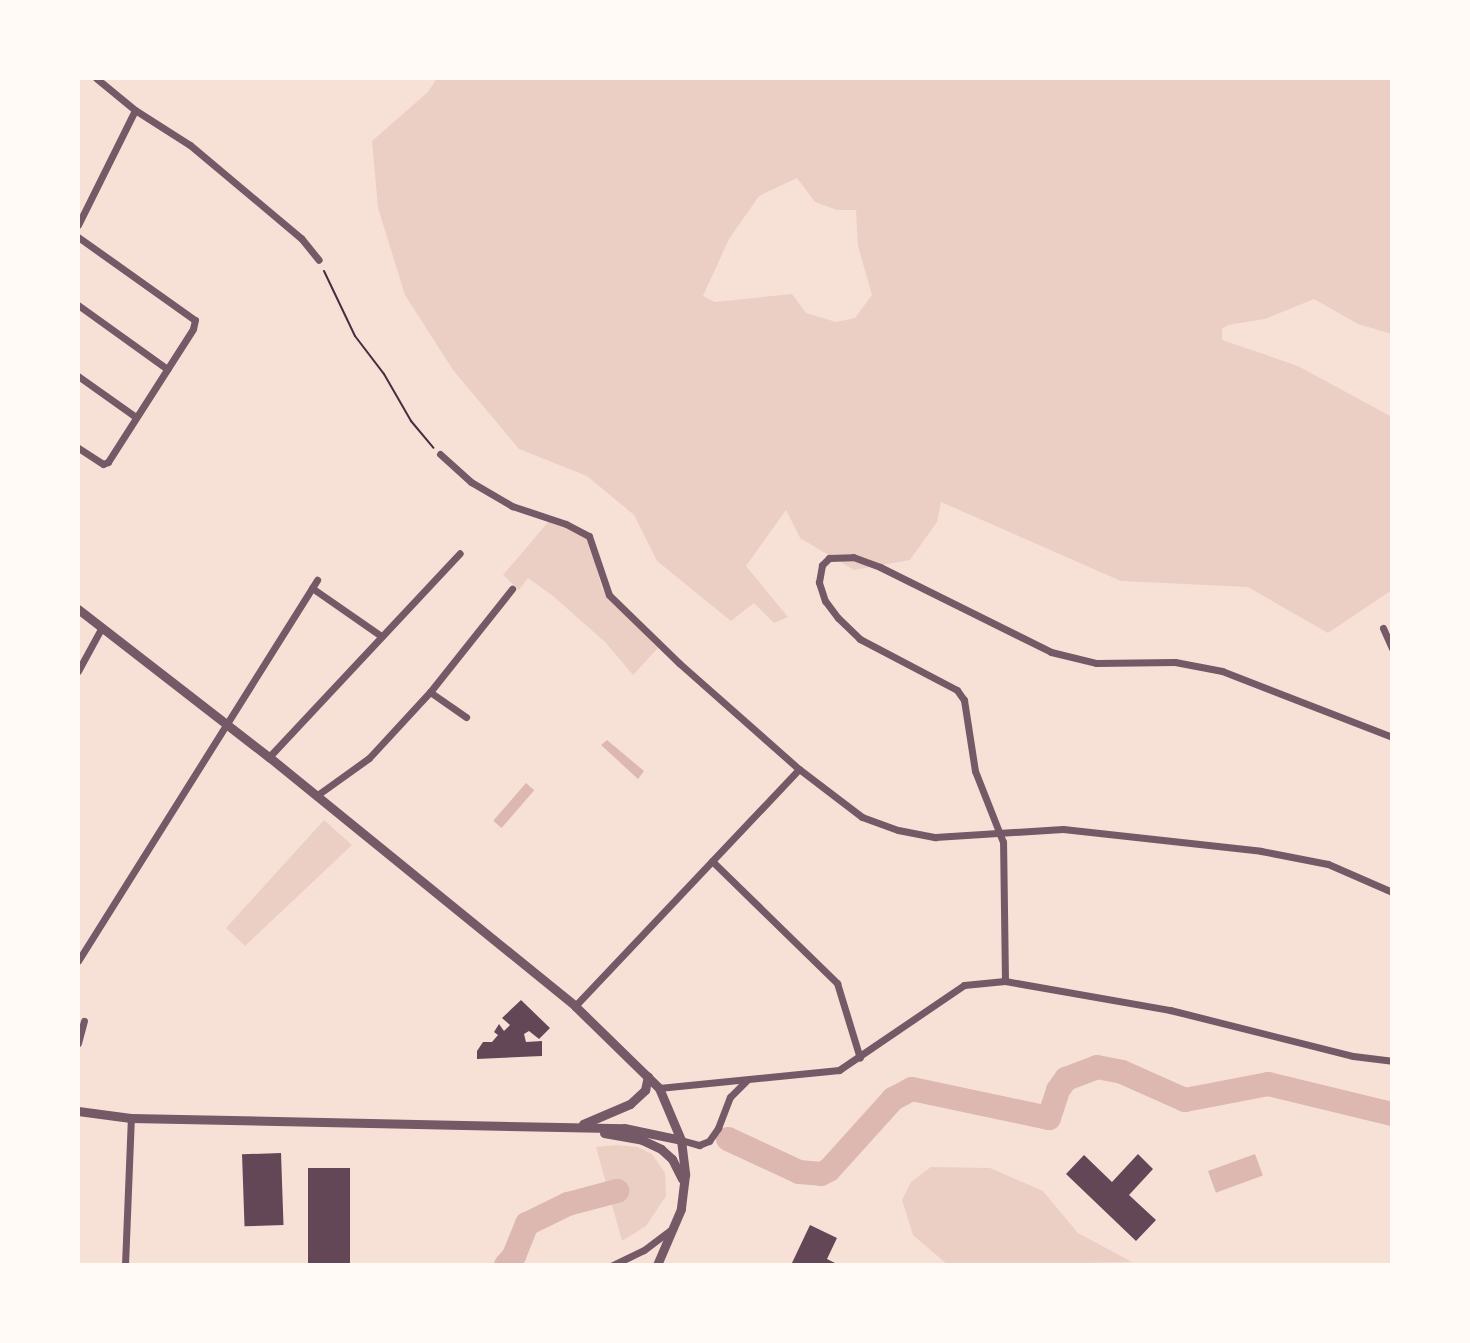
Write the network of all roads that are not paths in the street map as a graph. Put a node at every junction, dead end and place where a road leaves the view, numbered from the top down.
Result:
1 (96, 78) edge
2 (135, 110) junction
3 (78, 225) edge
4 (78, 237) edge
5 (319, 260) road end
6 (78, 305) edge
7 (167, 369) junction
8 (78, 376) edge
9 (136, 417) junction
10 (78, 448) edge
11 (440, 454) road end
12 (460, 553) dead end
13 (317, 580) dead end
14 (312, 588) junction
15 (512, 589) dead end
16 (78, 609) edge
17 (102, 627) junction
18 (1383, 628) dead end
19 (381, 636) junction
20 (1392, 648) edge
21 (78, 671) edge
22 (430, 692) junction
23 (466, 717) dead end
24 (226, 723) junction
25 (1392, 737) edge
26 (269, 757) junction
27 (799, 769) junction
28 (316, 796) junction
29 (999, 832) junction
30 (712, 861) junction
31 (1392, 892) edge
32 (78, 961) edge
33 (1005, 981) junction
34 (575, 1006) junction
35 (84, 1021) dead end
36 (78, 1043) edge
37 (860, 1058) junction
38 (1392, 1061) edge
39 (648, 1076) junction
40 (746, 1081) junction
41 (659, 1088) junction
42 (78, 1111) edge
43 (131, 1118) junction
44 (573, 1129) junction
45 (681, 1140) junction
46 (684, 1186) junction
47 (673, 1229) junction
48 (125, 1265) edge
49 (613, 1265) edge
50 (657, 1265) edge

1 - 2 street
2 - 3 street
2 - 5 street
4 - 7 street
6 - 7 street
7 - 9 street
8 - 9 street
9 - 10 street
11 - 27 street
12 - 19 street
13 - 14 street
14 - 19 street
14 - 24 street
15 - 22 street
16 - 17 street
17 - 21 street
17 - 24 street
18 - 20 street
19 - 26 street
22 - 23 street
22 - 28 street
24 - 26 street
24 - 32 street
25 - 29 street
26 - 28 street
27 - 29 street
27 - 30 street
28 - 34 street
29 - 31 street
29 - 33 street
30 - 34 street
30 - 37 street
33 - 37 street
33 - 38 street
34 - 39 street
35 - 36 street
37 - 40 street
39 - 41 street
39 - 44 street
40 - 41 street
40 - 45 street
41 - 45 street
42 - 43 street
43 - 44 street
43 - 48 street
44 - 45 street
44 - 46 street
45 - 46 street
46 - 47 street
47 - 49 street
47 - 50 street

